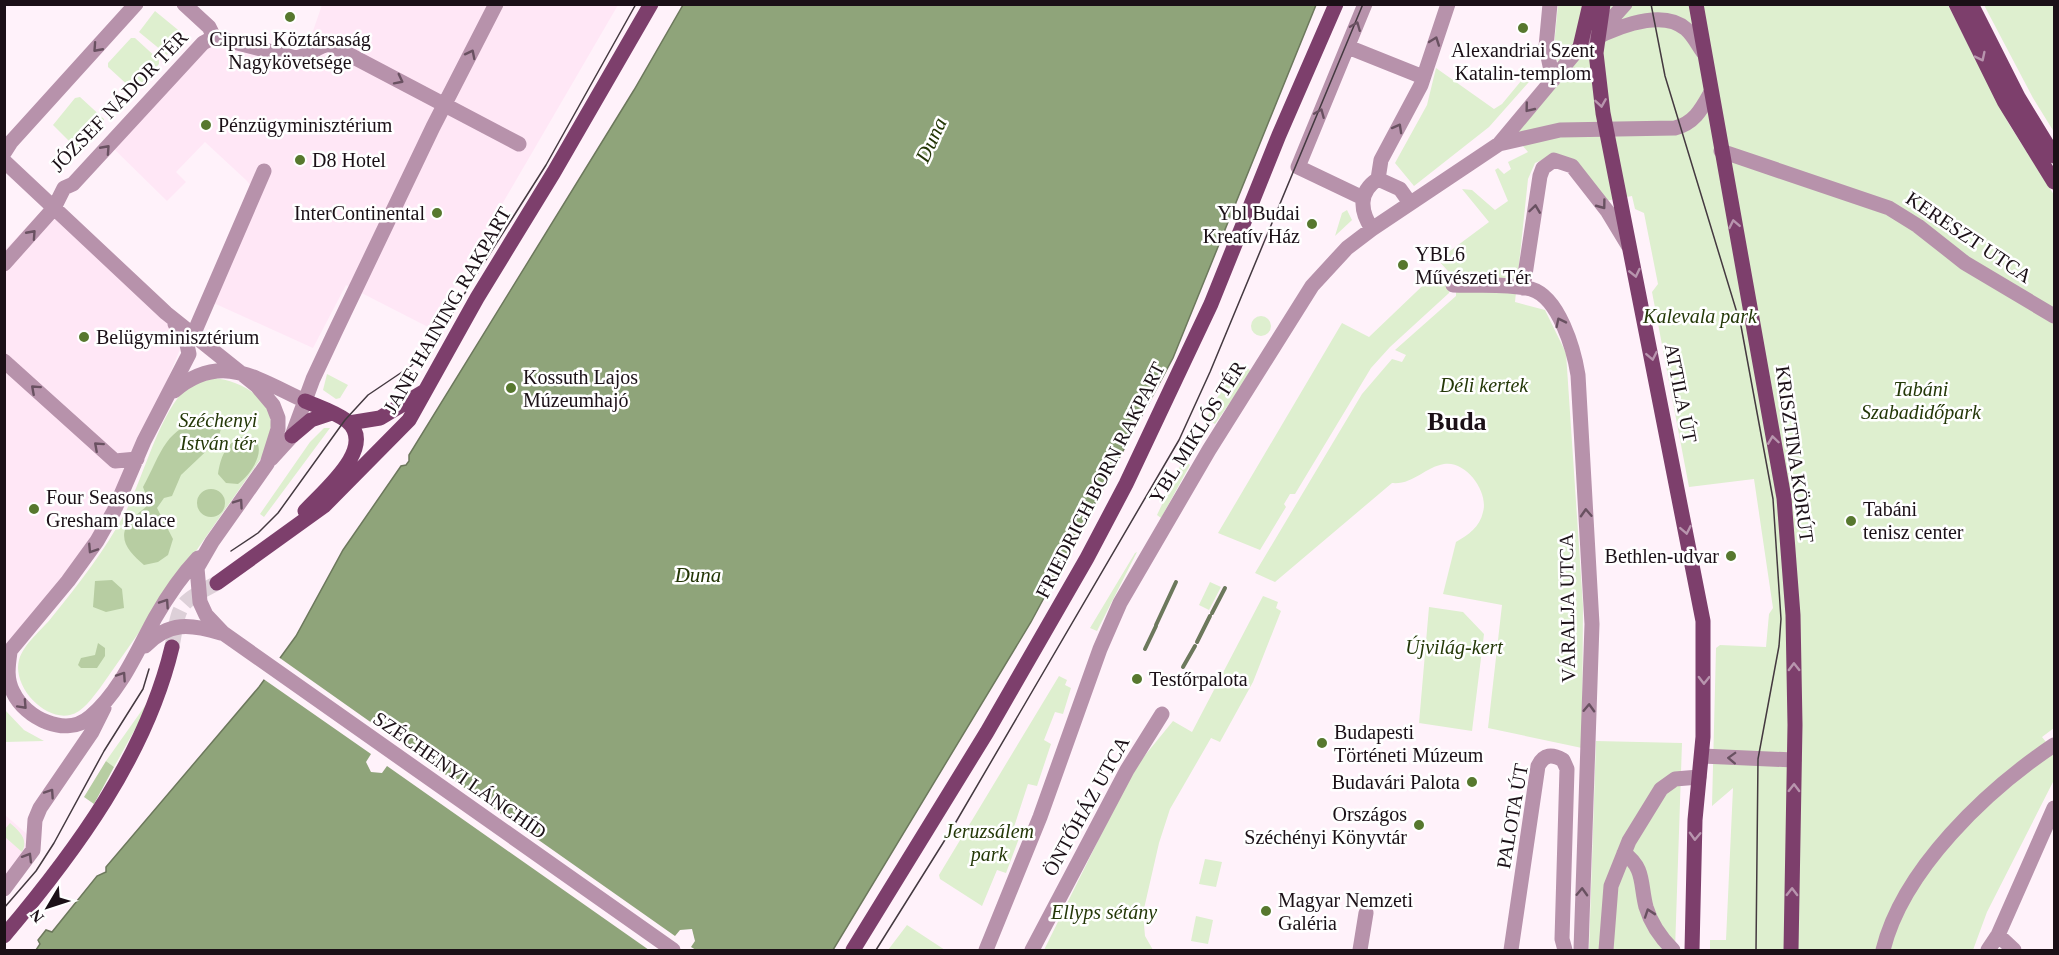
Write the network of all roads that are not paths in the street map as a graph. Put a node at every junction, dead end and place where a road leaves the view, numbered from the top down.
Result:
1 (136, 4) edge
2 (184, 4) edge
3 (496, 4) edge
4 (651, 4) edge
5 (1336, 4) edge
6 (1365, 4) edge
7 (1448, 4) edge
8 (1550, 4) edge
9 (1625, 4) edge
10 (1696, 4) edge
11 (1956, 4) edge
12 (1971, 4) edge
13 (1599, 5) edge
14 (1598, 36) junction
15 (214, 37) junction
16 (1580, 46) junction
17 (1348, 47) junction
18 (1703, 52) junction
19 (1423, 77) junction
20 (1552, 80) junction
21 (1710, 94) junction
22 (445, 104) junction
23 (1606, 128) junction
24 (519, 144) dead end
25 (1499, 144) junction
26 (1721, 151) junction
27 (4, 153) edge
28 (2055, 156) edge
29 (4, 161) edge
30 (264, 171) dead end
31 (1378, 179) junction
32 (2055, 182) edge
33 (1363, 198) junction
34 (1410, 202) junction
35 (54, 208) junction
36 (1372, 228) junction
37 (1630, 247) junction
38 (4, 264) edge
39 (1453, 285) dead end
40 (1523, 288) junction
41 (166, 313) junction
42 (2055, 316) edge
43 (194, 333) junction
44 (4, 361) edge
45 (241, 372) junction
46 (314, 379) junction
47 (281, 390) junction
48 (427, 390) junction
49 (169, 395) junction
50 (305, 400) junction
51 (332, 413) junction
52 (350, 423) junction
53 (292, 436) junction
54 (136, 459) junction
55 (267, 464) junction
56 (286, 535) junction
57 (212, 542) junction
58 (217, 583) tunnel mouth
59 (223, 633) junction
60 (172, 647) tunnel mouth
61 (137, 654) junction
62 (7, 655) edge
63 (107, 699) junction
64 (1162, 714) dead end
65 (2055, 745) edge
66 (1702, 756) junction
67 (1794, 760) junction
68 (1699, 777) junction
69 (2055, 808) edge
70 (1637, 828) junction
71 (1624, 853) junction
72 (1640, 869) junction
73 (4, 888) edge
74 (1366, 913) dead end
75 (1998, 935) junction
76 (4, 936) edge
77 (673, 951) edge
78 (853, 951) edge
79 (986, 951) edge
80 (1032, 951) edge
81 (1360, 951) edge
82 (1511, 951) edge
83 (1565, 951) edge
84 (1581, 951) edge
85 (1606, 951) edge
86 (1673, 951) edge
87 (1692, 951) edge
88 (1791, 951) edge
89 (1883, 951) edge
90 (1988, 951) edge
91 (2014, 951) edge

1 -> 27 street
2 - 15 street, JÓZSEF NÁDOR TÉR
22 -> 3 street
4 - 48 main road, JANE HAINING RAKPART
5 - 78 main road, FRIEDRICH BORN RAKPART
17 -> 6 street
19 -> 7 street
8 - 20 street
9 - 14 street
10 - 18 main road, KRISZTINA KÖRÚT
11 -> 32 main road
12 - 28 main road
13 - 14 main road, ATTILA ÚT
13 - 16 main road
14 - 16 street
14 - 18 street
14 -> 23 main road, ATTILA ÚT
15 -> 22 street
35 -> 15 street, JÓZSEF NÁDOR TÉR
16 - 20 street
17 - 19 street
33 -> 17 street
18 - 21 main road, KRISZTINA KÖRÚT
31 -> 19 street
20 -> 25 street
21 - 23 street
21 - 26 main road, KRISZTINA KÖRÚT
22 - 24 street
22 - 46 street
23 - 25 street
23 - 37 main road, ATTILA ÚT
25 - 34 street, YBL MIKLÓS TÉR
26 - 42 street, KERESZT UTCA
67 -> 26 main road, KRISZTINA KÖRÚT
29 - 35 street
30 - 43 street
31 - 33 street
31 - 34 street
33 - 36 street
34 - 36 street, YBL MIKLÓS TÉR
38 -> 35 street, JÓZSEF NÁDOR TÉR
35 - 41 street
36 - 79 street, YBL MIKLÓS TÉR
40 -> 37 street
37 -> 66 main road, ATTILA ÚT
39 - 40 street, VÁRALJA UTCA
84 -> 40 street, VÁRALJA UTCA
41 - 43 street
41 - 49 street
43 - 45 street
54 -> 44 street
45 - 47 street
45 - 49 street
45 - 55 street
46 - 47 street
46 - 50 street
47 - 50 street
48 - 52 main road
48 - 56 main road, JANE HAINING RAKPART
49 - 54 street
50 - 51 main road
50 - 53 street
51 - 52 main road
51 - 53 main road
52 - 56 main road
53 - 55 street
54 -> 62 street
57 -> 55 street
56 - 58 main road, JANE HAINING RAKPART
57 - 59 street, SZÉCHENYI LÁNCHÍD
61 -> 57 street
59 - 61 street, SZÉCHENYI LÁNCHÍD
59 - 77 street, SZÉCHENYI LÁNCHÍD
60 - 76 main road
63 -> 61 street
62 -> 63 street
73 -> 63 street
64 - 80 street, ÖNTŐHÁZ UTCA
65 - 89 street
67 -> 66 street
66 - 68 main road, ATTILA ÚT
88 -> 67 main road, KRISZTINA KÖRÚT
68 - 70 street
68 -> 87 main road, ATTILA ÚT
69 - 75 street
70 - 71 street
70 - 72 street
71 - 72 street
71 - 85 street
86 -> 72 street
74 - 81 street
75 - 90 street
75 - 91 street
82 - 83 street, PALOTA ÚT

